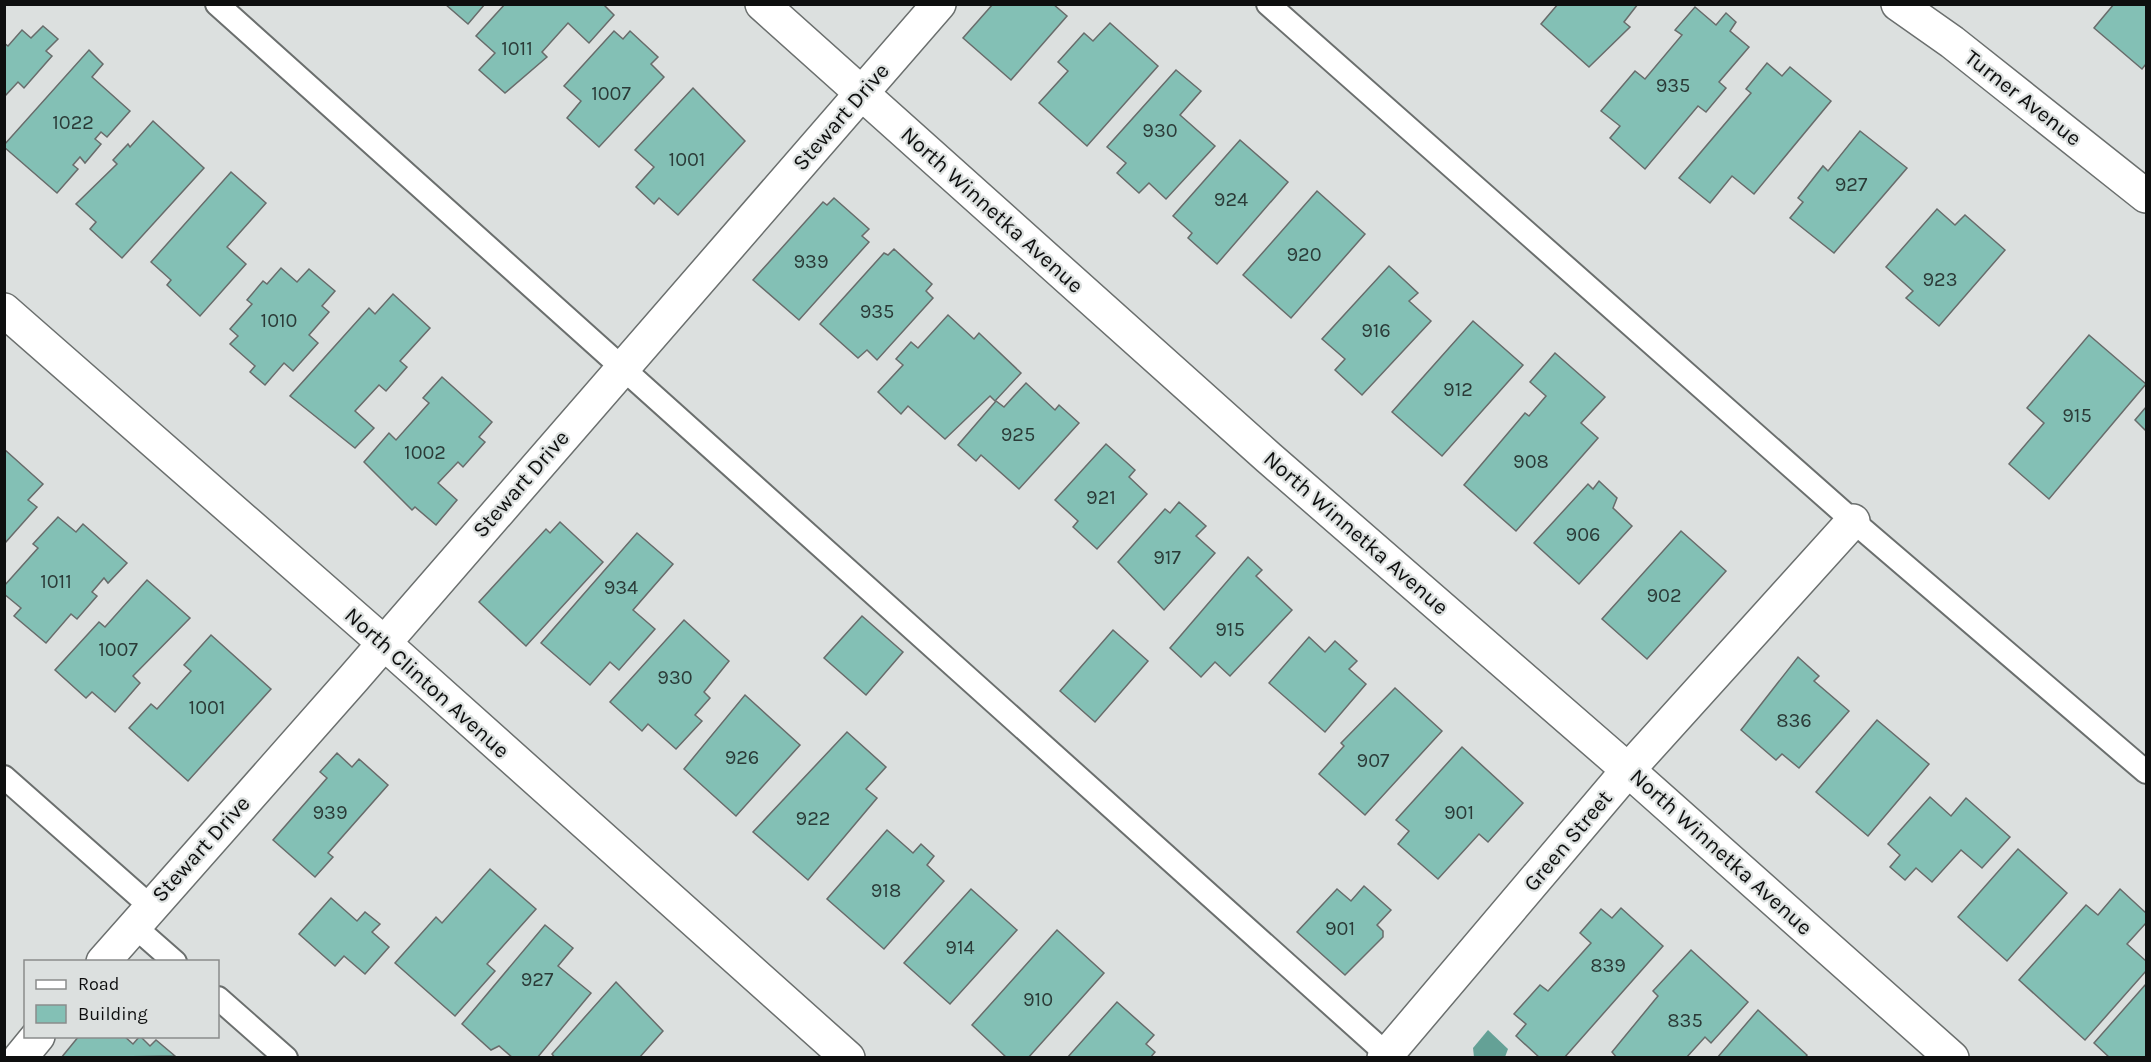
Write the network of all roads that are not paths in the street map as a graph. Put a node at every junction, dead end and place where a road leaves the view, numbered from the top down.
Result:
1 (217, 4) edge
2 (762, 4) edge
3 (939, 4) edge
4 (1268, 4) edge
5 (1898, 4) edge
6 (862, 93) junction
7 (2146, 196) edge
8 (4, 310) edge
9 (622, 366) junction
10 (1853, 521) junction
11 (384, 643) junction
12 (1629, 770) junction
13 (2146, 772) edge
14 (4, 777) edge
15 (142, 916) junction
16 (105, 960) edge
17 (174, 960) edge
18 (219, 999) edge
19 (36, 1038) edge
20 (1387, 1056) edge
21 (20, 1058) edge
22 (286, 1058) edge
23 (848, 1058) edge
24 (1952, 1058) edge

1 - 9 lane
2 - 6 street, North Winnetka Avenue
3 - 6 street, Stewart Drive
4 - 10 lane
5 - 7 street, Turner Avenue
6 - 9 street, Stewart Drive
6 - 12 street, North Winnetka Avenue
8 - 11 street, North Clinton Avenue
9 - 11 street, Stewart Drive
9 - 20 lane
10 - 12 street, Green Street
10 - 13 lane
11 - 15 street, Stewart Drive
11 - 23 street, North Clinton Avenue
12 - 20 street, Green Street
12 - 24 street, North Winnetka Avenue
14 - 15 lane
15 - 16 street, Stewart Drive
15 - 17 lane
18 - 22 lane
19 - 21 street

